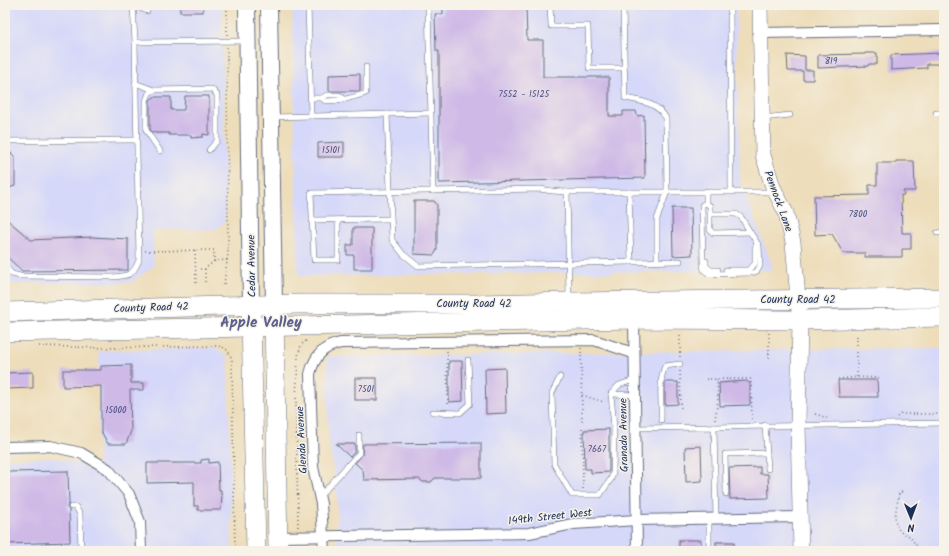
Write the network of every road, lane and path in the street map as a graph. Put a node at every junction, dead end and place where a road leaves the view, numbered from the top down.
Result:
1 (133, 5) edge
2 (227, 5) edge
3 (247, 5) edge
4 (269, 5) edge
5 (308, 5) edge
6 (428, 5) edge
7 (550, 5) edge
8 (623, 5) edge
9 (730, 5) edge
10 (760, 5) edge
11 (147, 11) dead end
12 (944, 30) edge
13 (760, 32) junction
14 (227, 40) junction
15 (247, 41) junction
16 (135, 42) junction
17 (366, 67) dead end
18 (623, 68) junction
19 (135, 83) junction
20 (154, 90) junction
21 (310, 98) junction
22 (430, 113) junction
23 (936, 113) dead end
24 (944, 113) edge
25 (387, 114) junction
26 (790, 115) dead end
27 (311, 116) junction
28 (271, 117) junction
29 (762, 118) junction
30 (136, 140) junction
31 (5, 141) edge
32 (209, 150) dead end
33 (160, 151) dead end
34 (390, 191) junction
35 (433, 191) junction
36 (567, 192) junction
37 (629, 192) junction
38 (667, 192) junction
39 (706, 192) junction
40 (731, 192) junction
41 (776, 192) junction
42 (706, 203) junction
43 (710, 214) junction
44 (391, 219) junction
45 (312, 220) junction
46 (338, 220) junction
47 (750, 232) junction
48 (937, 232) dead end
49 (944, 232) edge
50 (195, 250) junction
51 (139, 252) junction
52 (228, 260) junction
53 (214, 261) junction
54 (680, 261) dead end
55 (568, 262) junction
56 (631, 262) junction
57 (657, 262) junction
58 (5, 266) edge
59 (197, 269) junction
60 (205, 269) junction
61 (196, 284) dead end
62 (224, 284) dead end
63 (205, 285) dead end
64 (944, 298) edge
65 (798, 299) junction
66 (569, 302) junction
67 (251, 305) junction
68 (274, 305) junction
69 (5, 312) edge
70 (944, 317) edge
71 (634, 319) junction
72 (800, 320) junction
73 (251, 326) junction
74 (274, 326) junction
75 (857, 331) dead end
76 (5, 332) edge
77 (769, 332) dead end
78 (680, 336) dead end
79 (309, 339) dead end
80 (35, 346) dead end
81 (581, 346) dead end
82 (446, 349) dead end
83 (633, 353) junction
84 (468, 360) dead end
85 (769, 361) dead end
86 (680, 364) junction
87 (560, 377) dead end
88 (857, 377) junction
89 (881, 378) dead end
90 (706, 379) dead end
91 (717, 379) junction
92 (838, 379) dead end
93 (634, 380) junction
94 (611, 394) junction
95 (582, 395) junction
96 (634, 395) junction
97 (604, 402) dead end
98 (448, 408) dead end
99 (681, 409) dead end
100 (433, 412) dead end
101 (661, 420) dead end
102 (715, 420) dead end
103 (752, 420) dead end
104 (944, 423) edge
105 (798, 424) junction
106 (765, 425) junction
107 (714, 427) junction
108 (635, 428) junction
109 (359, 435) dead end
110 (5, 447) edge
111 (767, 453) junction
112 (768, 469) dead end
113 (726, 474) junction
114 (715, 475) junction
115 (902, 492) dead end
116 (726, 494) dead end
117 (583, 495) junction
118 (319, 497) junction
119 (71, 507) dead end
120 (800, 517) junction
121 (712, 519) junction
122 (637, 520) junction
123 (298, 536) junction
124 (323, 536) junction
125 (278, 544) edge
126 (40, 545) dead end
127 (40, 551) edge
128 (81, 551) edge
129 (141, 551) edge
130 (235, 551) edge
131 (256, 551) edge
132 (298, 551) edge
133 (324, 551) edge
134 (638, 551) edge
135 (709, 551) edge
136 (800, 551) edge
137 (916, 551) edge

1 - 11 lane
1 - 16 lane
2 - 14 path
3 - 15 main road, Cedar Avenue
4 - 28 main road, Cedar Avenue
5 - 21 lane
6 - 22 lane
7 - 18 lane
8 - 18 lane
9 - 40 lane
10 - 13 street, Pennock Lane
12 - 13 street
13 - 29 street, Pennock Lane
14 - 15 lane
14 - 16 lane
14 - 52 path
15 - 67 main road, Cedar Avenue
16 - 19 lane
17 - 21 lane
18 - 38 lane
19 - 20 lane
19 - 30 lane
20 - 32 lane
20 - 33 lane
21 - 27 lane
22 - 25 lane
22 - 35 lane
23 - 24 lane
25 - 27 lane
25 - 34 lane
26 - 29 lane
27 - 28 lane
28 - 68 main road, Cedar Avenue
29 - 41 street, Pennock Lane
30 - 31 lane
30 - 51 lane
34 - 35 lane
34 - 44 lane
34 - 45 lane
35 - 36 lane
36 - 37 lane
36 - 55 lane
37 - 38 lane
37 - 56 lane
38 - 39 lane
38 - 57 lane
39 - 40 lane
39 - 42 lane
40 - 41 lane
41 - 65 street, Pennock Lane
42 - 43 lane
42 - 47 lane
43 - 47 lane
43 - 47 lane
44 - 46 lane
44 - 55 lane
45 - 46 lane
45 - 46 lane
48 - 49 lane
50 - 51 path
50 - 53 path
50 - 59 path
51 - 58 lane
52 - 53 path
52 - 62 path
53 - 60 path
54 - 57 lane
55 - 56 lane
55 - 66 lane
56 - 57 lane
59 - 60 path
59 - 61 path
60 - 63 path
64 - 65 highway, County Road 42
65 - 66 highway, County Road 42
65 - 72 street, Pennock Lane
66 - 68 highway, County Road 42
67 - 68 highway, County Road 42
67 - 69 highway, County Road 42
67 - 73 highway, Cedar Avenue
68 - 74 highway, Cedar Avenue
70 - 72 highway, County Road 42
71 - 72 highway, County Road 42
71 - 74 highway, County Road 42
71 - 83 street, Granada Avenue
72 - 105 street, Pennock Lane
73 - 74 highway, County Road 42
73 - 76 highway, County Road 42
73 - 131 highway, Cedar Avenue
74 - 125 highway, Cedar Avenue
75 - 88 path
77 - 85 path
78 - 86 path
79 - 123 path
80 - 130 path
81 - 95 path
82 - 98 path
83 - 93 street, Granada Avenue
83 - 118 street, Glenda Avenue
84 - 100 lane
86 - 99 path
86 - 101 lane
87 - 117 lane
88 - 89 path
88 - 92 path
90 - 91 path
91 - 102 path
91 - 103 path
93 - 94 lane
93 - 96 street, Granada Avenue
94 - 96 lane
94 - 117 lane
95 - 97 path
95 - 117 path
96 - 108 street, Granada Avenue
104 - 105 lane
105 - 106 lane
105 - 120 street, Pennock Lane
106 - 107 lane
106 - 111 lane
107 - 108 lane
107 - 114 lane
108 - 122 street, Granada Avenue
109 - 118 lane
110 - 129 street
111 - 112 lane
111 - 113 lane
113 - 114 lane
113 - 116 lane
114 - 121 lane
115 - 137 path
118 - 124 street, Glenda Avenue
119 - 128 lane
120 - 121 street, 149th Street West
120 - 136 street, Pennock Lane
121 - 122 street, 149th Street West
121 - 135 lane
122 - 124 street, 149th Street West
122 - 134 street, Granada Avenue
123 - 124 street, 149th Street West
123 - 125 street, 149th Street West
123 - 132 path
124 - 133 street, Glenda Avenue
126 - 127 path

